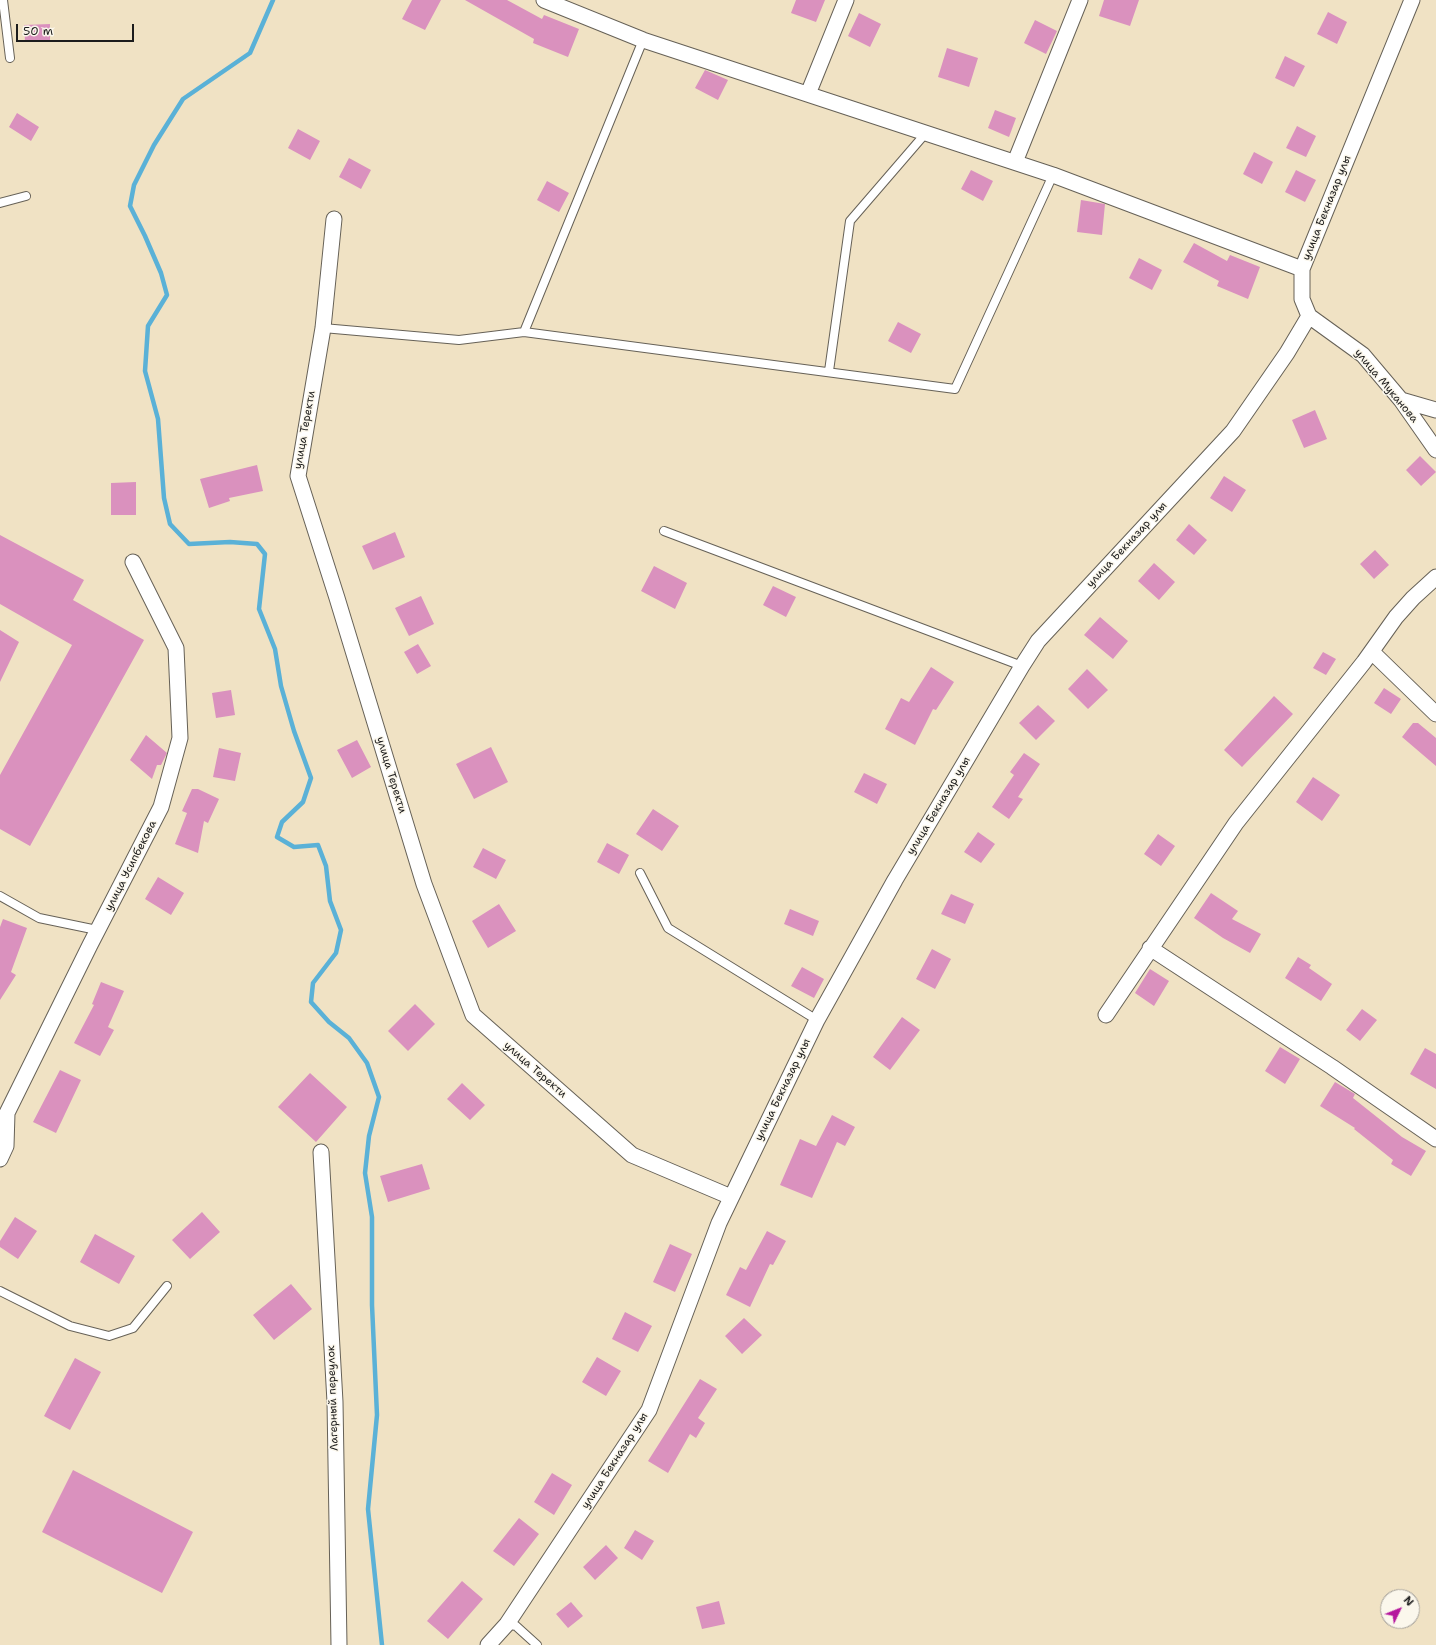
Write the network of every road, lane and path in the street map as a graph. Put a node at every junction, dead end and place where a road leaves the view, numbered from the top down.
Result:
1 (2, 0) edge
2 (544, 0) edge
3 (846, 0) edge
4 (1080, 0) edge
5 (1412, 0) edge
6 (643, 40) junction
7 (10, 58) dead end
8 (808, 94) junction
9 (925, 134) junction
10 (1015, 162) junction
11 (1052, 175) junction
12 (26, 196) dead end
13 (0, 203) edge
14 (334, 219) dead end
15 (1302, 269) junction
16 (1308, 316) junction
17 (323, 328) junction
18 (524, 332) junction
19 (829, 371) junction
20 (1400, 400) junction
21 (1436, 410) edge
22 (1436, 450) edge
23 (664, 531) dead end
24 (133, 562) dead end
25 (1436, 577) edge
26 (1372, 652) junction
27 (1022, 666) junction
28 (1436, 714) edge
29 (640, 873) dead end
30 (0, 896) edge
31 (97, 930) junction
32 (1150, 948) junction
33 (1106, 1015) dead end
34 (817, 1020) junction
35 (1436, 1139) edge
36 (321, 1152) dead end
37 (0, 1160) edge
38 (731, 1197) junction
39 (167, 1286) dead end
40 (0, 1291) edge
41 (507, 1624) junction
42 (339, 1645) edge
43 (488, 1645) edge
44 (537, 1645) edge

1 - 7 lane
2 - 6 street
3 - 8 street
4 - 10 street
5 - 15 street, улица Бекназар улы
6 - 8 street
6 - 18 lane
8 - 9 street
9 - 10 street
9 - 19 lane
10 - 11 street
11 - 15 street
11 - 19 lane
12 - 13 lane
14 - 17 street, улица Теректи
15 - 16 street, улица Бекназар улы
16 - 20 street, улица Муканова
16 - 27 street, улица Бекназар улы
17 - 18 lane
17 - 38 street, улица Теректи
18 - 19 lane
20 - 21 street
20 - 22 street, улица Муканова
23 - 27 lane
24 - 31 street, улица Усипбекова
25 - 26 street
26 - 28 street
26 - 32 street
27 - 34 street, улица Бекназар улы
29 - 34 lane
30 - 31 lane
31 - 37 street, улица Усипбекова
32 - 33 street
32 - 35 street
34 - 38 street, улица Бекназар улы
36 - 42 street, Лагерный переулок
38 - 41 street, улица Бекназар улы
39 - 40 lane
41 - 43 street, улица Бекназар улы
41 - 44 lane

